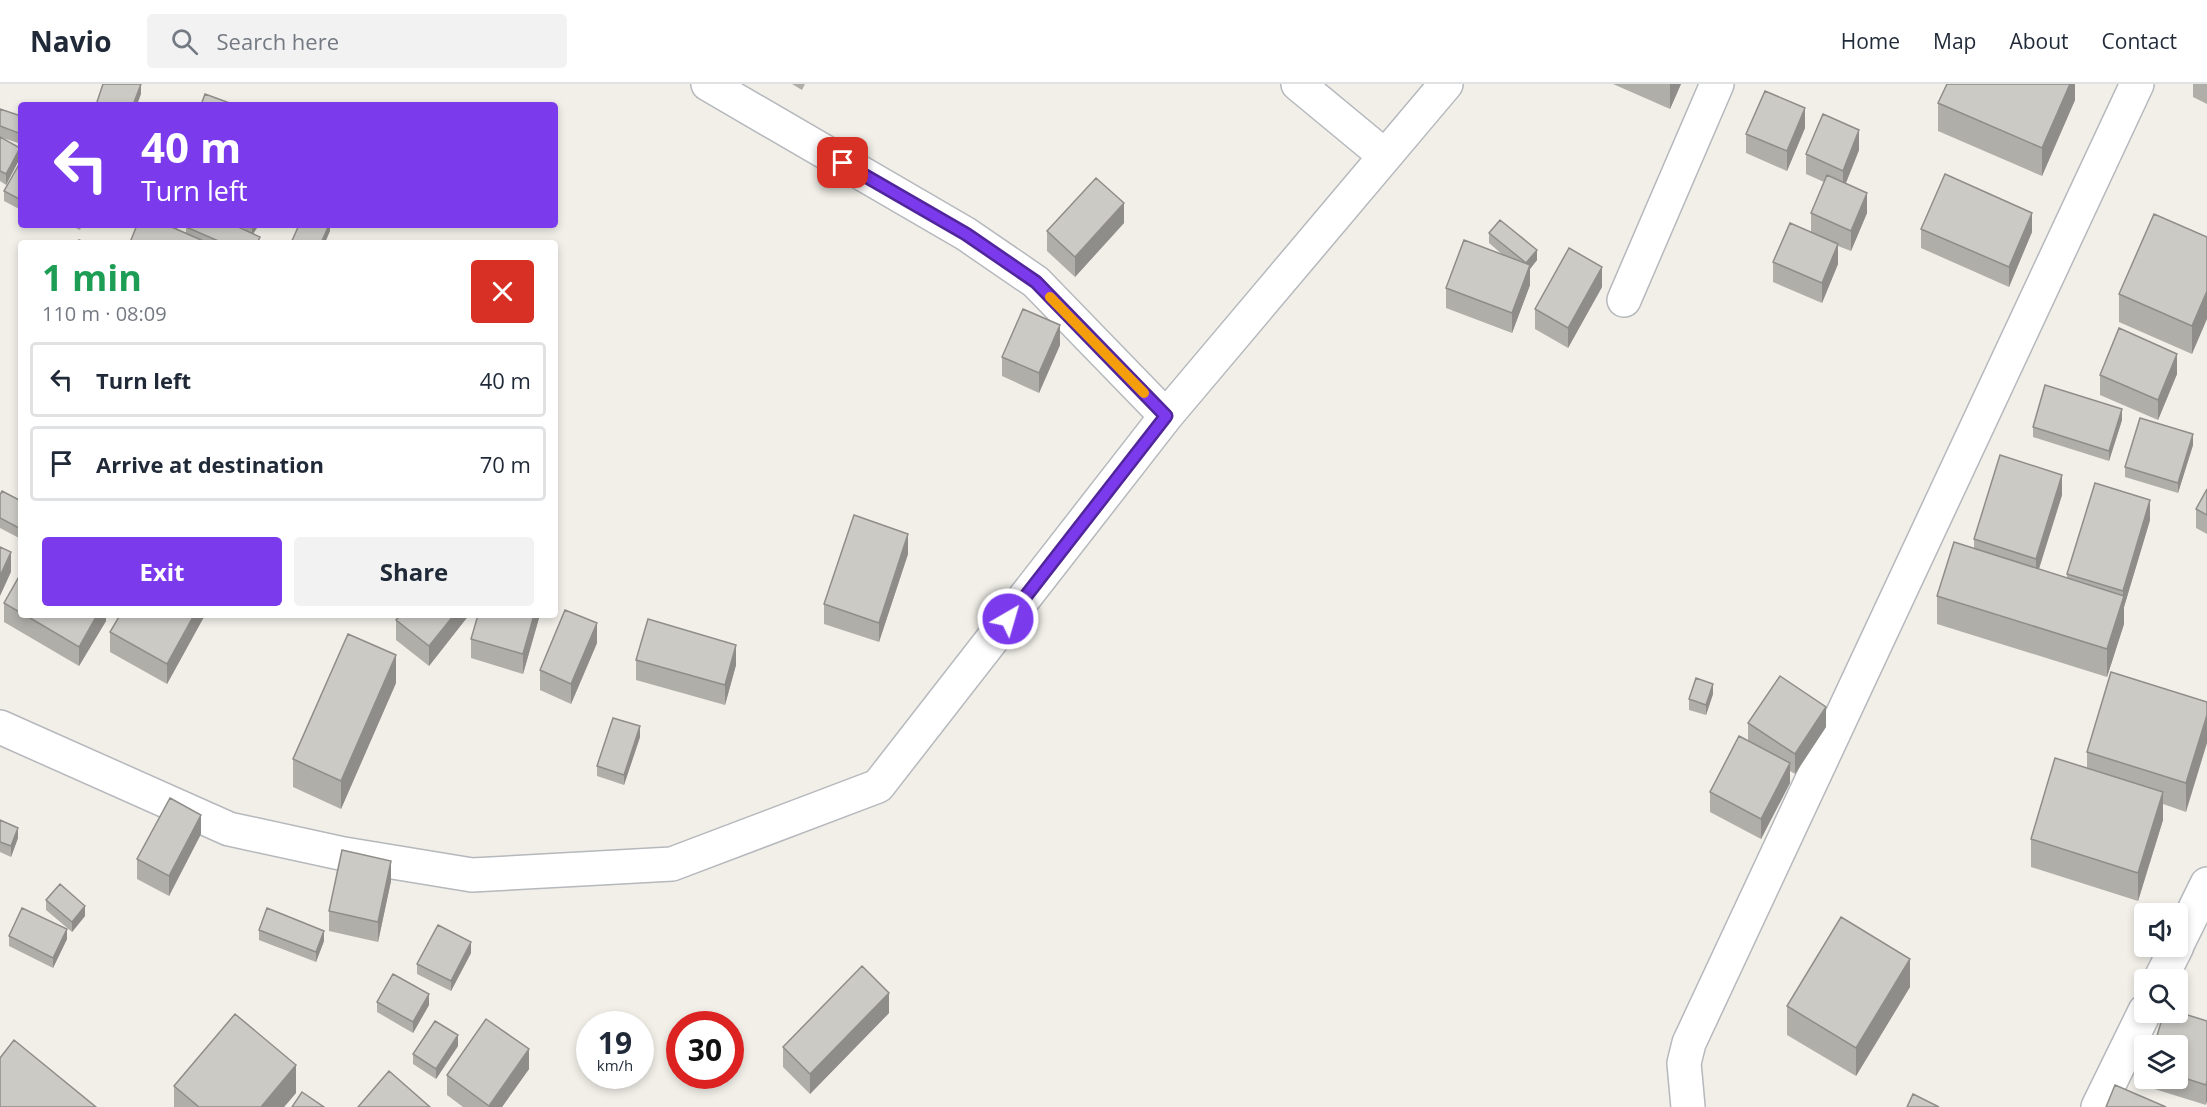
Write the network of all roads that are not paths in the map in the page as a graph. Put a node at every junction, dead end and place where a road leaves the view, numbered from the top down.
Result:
1 (708, 84) edge
2 (1298, 84) edge
3 (1446, 84) edge
4 (1717, 84) edge
5 (2137, 84) edge
6 (1385, 156) junction
7 (1624, 300) dead end
8 (1166, 416) junction
9 (0, 727) edge
10 (2207, 884) edge
11 (2188, 923) edge
12 (2139, 1023) edge
13 (1688, 1107) edge
14 (2098, 1107) edge

1 - 8 street
2 - 6 street
3 - 6 street
4 - 7 street
5 - 13 street
6 - 8 street
8 - 9 street
10 - 11 street
12 - 14 street

